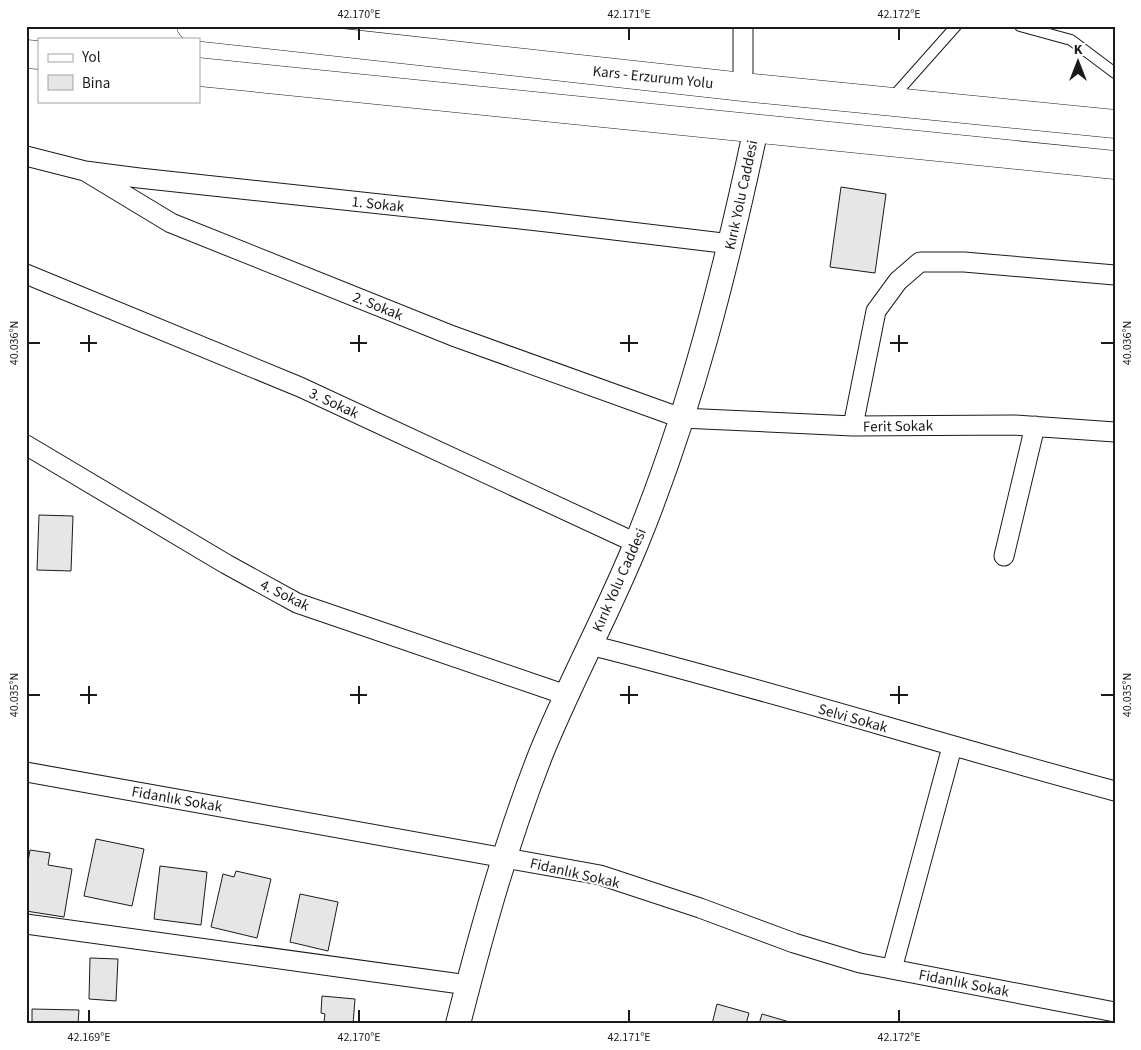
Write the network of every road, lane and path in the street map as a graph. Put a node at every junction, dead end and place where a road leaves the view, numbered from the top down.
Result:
1 (191, 26) edge
2 (742, 26) edge
3 (956, 26) edge
4 (1020, 26) edge
5 (200, 72) edge
6 (1115, 73) edge
7 (743, 87) junction
8 (889, 101) junction
9 (1115, 124) edge
10 (756, 128) junction
11 (26, 156) edge
12 (1115, 165) edge
13 (85, 171) junction
14 (731, 244) junction
15 (26, 274) edge
16 (1115, 274) edge
17 (681, 418) junction
18 (853, 426) junction
19 (1035, 426) junction
20 (1115, 432) edge
21 (26, 445) edge
22 (636, 543) junction
23 (1004, 556) dead end
24 (590, 645) junction
25 (566, 695) junction
26 (952, 747) junction
27 (26, 772) edge
28 (1115, 791) edge
29 (504, 858) junction
30 (26, 924) edge
31 (892, 969) junction
32 (468, 985) junction
33 (1115, 1012) edge
34 (458, 1024) edge

1 - 7 highway, Kars - Erzurum Yolu
2 - 7 street
3 - 8 lane
4 - 6 lane
5 - 10 highway
7 - 8 highway, Kars - Erzurum Yolu
8 - 9 highway, Kars - Erzurum Yolu
10 - 12 highway
10 - 14 street, Kırık Yolu Caddesi
11 - 13 street, 1. Sokak
13 - 14 street, 1. Sokak
13 - 17 street, 2. Sokak
14 - 17 street, Kırık Yolu Caddesi
15 - 22 street, 3. Sokak
16 - 18 street
17 - 18 street, Ferit Sokak
17 - 22 street, Kırık Yolu Caddesi
18 - 19 street, Ferit Sokak
19 - 20 street, Ferit Sokak
19 - 23 street
21 - 25 street, 4. Sokak
22 - 24 street, Kırık Yolu Caddesi
24 - 25 street, Kırık Yolu Caddesi
24 - 26 street, Selvi Sokak
25 - 29 street, Kırık Yolu Caddesi
26 - 28 street, Selvi Sokak
26 - 31 street
27 - 29 street, Fidanlık Sokak
29 - 31 street, Fidanlık Sokak
29 - 32 street, Kırık Yolu Caddesi
30 - 32 street
31 - 33 street, Fidanlık Sokak
32 - 34 street, Kırık Yolu Caddesi

